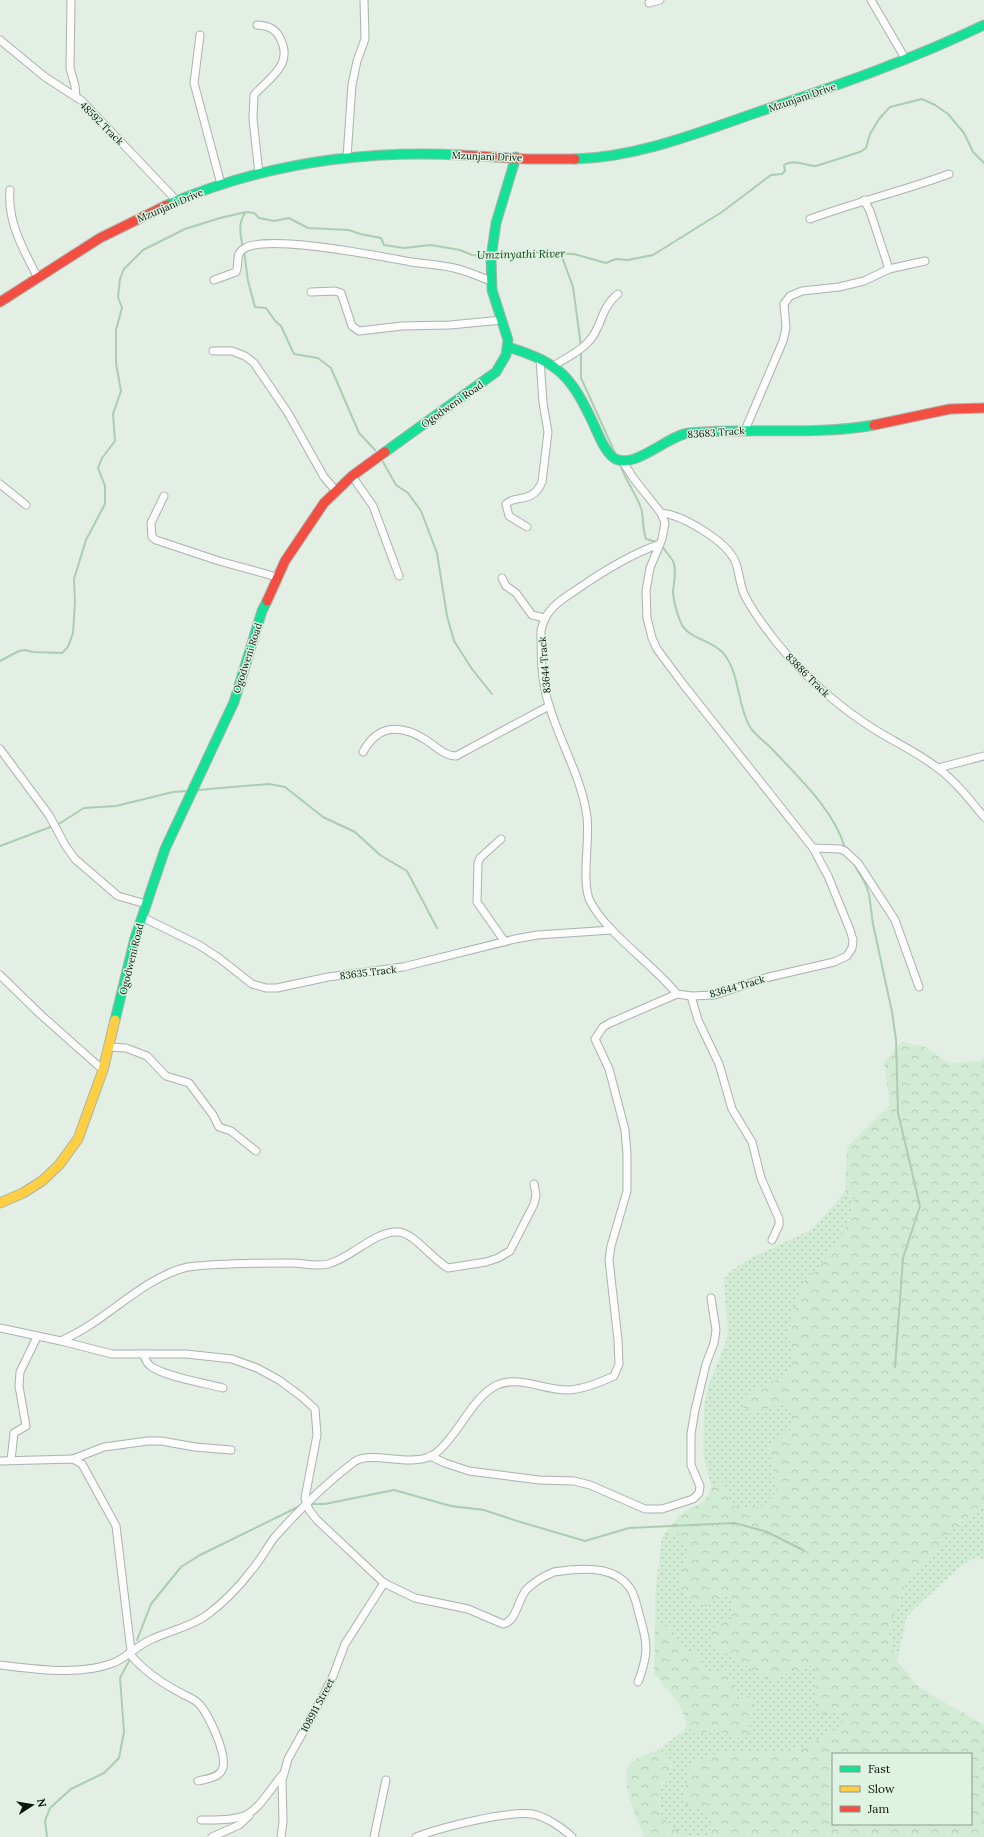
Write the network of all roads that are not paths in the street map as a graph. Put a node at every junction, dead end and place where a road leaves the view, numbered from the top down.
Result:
1 (71, 0) edge
2 (364, 0) edge
3 (660, 0) edge
4 (871, 0) edge
5 (649, 3) dead end
6 (257, 25) dead end
7 (984, 25) edge
8 (200, 35) dead end
9 (0, 40) edge
10 (906, 60) junction
11 (76, 98) junction
12 (516, 157) junction
13 (347, 158) junction
14 (259, 174) junction
15 (949, 174) dead end
16 (221, 184) junction
17 (10, 190) dead end
18 (864, 200) junction
19 (177, 201) junction
20 (810, 219) dead end
21 (925, 261) dead end
22 (889, 269) junction
23 (38, 278) junction
24 (214, 280) dead end
25 (491, 281) junction
26 (311, 292) dead end
27 (618, 294) dead end
28 (0, 302) edge
29 (502, 320) junction
30 (508, 347) junction
31 (213, 351) dead end
32 (540, 358) junction
33 (554, 366) junction
34 (984, 408) edge
35 (745, 430) junction
36 (623, 462) junction
37 (352, 476) junction
38 (0, 484) edge
39 (336, 491) junction
40 (164, 496) dead end
41 (26, 505) dead end
42 (661, 513) junction
43 (527, 527) dead end
44 (660, 544) junction
45 (399, 576) dead end
46 (277, 577) junction
47 (502, 578) dead end
48 (545, 618) junction
49 (549, 706) junction
50 (0, 749) edge
51 (363, 752) dead end
52 (984, 756) edge
53 (938, 768) junction
54 (984, 817) edge
55 (501, 839) dead end
56 (813, 848) junction
57 (146, 904) junction
58 (142, 916) junction
59 (612, 930) junction
60 (505, 942) junction
61 (0, 975) edge
62 (919, 987) dead end
63 (677, 994) junction
64 (691, 996) junction
65 (108, 1047) junction
66 (103, 1070) junction
67 (256, 1151) dead end
68 (534, 1184) dead end
69 (0, 1203) edge
70 (772, 1240) dead end
71 (711, 1298) dead end
72 (0, 1328) edge
73 (37, 1337) junction
74 (61, 1341) junction
75 (144, 1354) junction
76 (223, 1388) dead end
77 (231, 1450) dead end
78 (430, 1456) junction
79 (73, 1459) junction
80 (11, 1460) junction
81 (0, 1461) edge
82 (306, 1504) junction
83 (384, 1583) junction
84 (130, 1652) junction
85 (0, 1665) edge
86 (638, 1682) dead end
87 (283, 1774) junction
88 (386, 1780) dead end
89 (198, 1781) dead end
90 (250, 1814) junction
91 (201, 1820) dead end
92 (212, 1837) edge
93 (281, 1837) edge
94 (374, 1837) edge
95 (416, 1837) edge
96 (572, 1837) edge

1 - 11 street
2 - 13 street
3 - 5 street
4 - 10 street
6 - 14 street
7 - 10 street, Mzunjani Drive
8 - 16 street
9 - 11 street, 48592 Track
10 - 12 street, Mzunjani Drive
11 - 19 street, 48592 Track
12 - 13 street, Mzunjani Drive
12 - 25 street
13 - 14 street, Mzunjani Drive
14 - 16 street, Mzunjani Drive
15 - 18 street
16 - 19 street, Mzunjani Drive
17 - 23 street
18 - 20 street
18 - 22 street
19 - 23 street, Mzunjani Drive
21 - 22 street
22 - 35 street
23 - 28 street, Mzunjani Drive
24 - 25 street
25 - 29 street
26 - 29 street
27 - 33 street
29 - 30 street
30 - 32 street
30 - 37 street, Ogodweni Road
31 - 39 street
32 - 33 street
32 - 43 street
33 - 36 street
34 - 35 street, 83683 Track
35 - 36 street, 83683 Track
36 - 42 street, 83644 Track
37 - 39 street, Ogodweni Road
37 - 45 street
38 - 41 street
39 - 46 street, Ogodweni Road
40 - 46 street
42 - 44 street, 83644 Track
42 - 53 street, 83886 Track
44 - 48 street, 83644 Track
44 - 56 street, 83644 Track
46 - 57 street, Ogodweni Road
47 - 48 street
48 - 49 street, 83644 Track
49 - 51 street
49 - 59 street, 83644 Track
50 - 57 street
52 - 53 street
53 - 54 street, 83886 Track
55 - 60 street
56 - 62 street
56 - 64 street, 83644 Track
57 - 58 street, Ogodweni Road
58 - 60 street, 83635 Track
58 - 65 street, Ogodweni Road
59 - 60 street, 83635 Track
59 - 63 street, 83644 Track
61 - 66 street
63 - 64 street, 83644 Track
63 - 78 street
64 - 70 street
65 - 66 street, Ogodweni Road
65 - 67 street
66 - 69 street, Ogodweni Road
68 - 74 street
71 - 78 street
72 - 73 street
73 - 74 street
73 - 80 street
74 - 75 street
75 - 76 street
75 - 82 street
77 - 79 street
78 - 82 street
79 - 80 street
79 - 84 street
80 - 81 street
82 - 83 street
82 - 84 street
83 - 86 street
83 - 87 street, 108911 Street
84 - 85 street
84 - 89 street
87 - 90 street
87 - 93 street, 108911 Street
88 - 94 street
90 - 91 street
90 - 92 street
95 - 96 street

